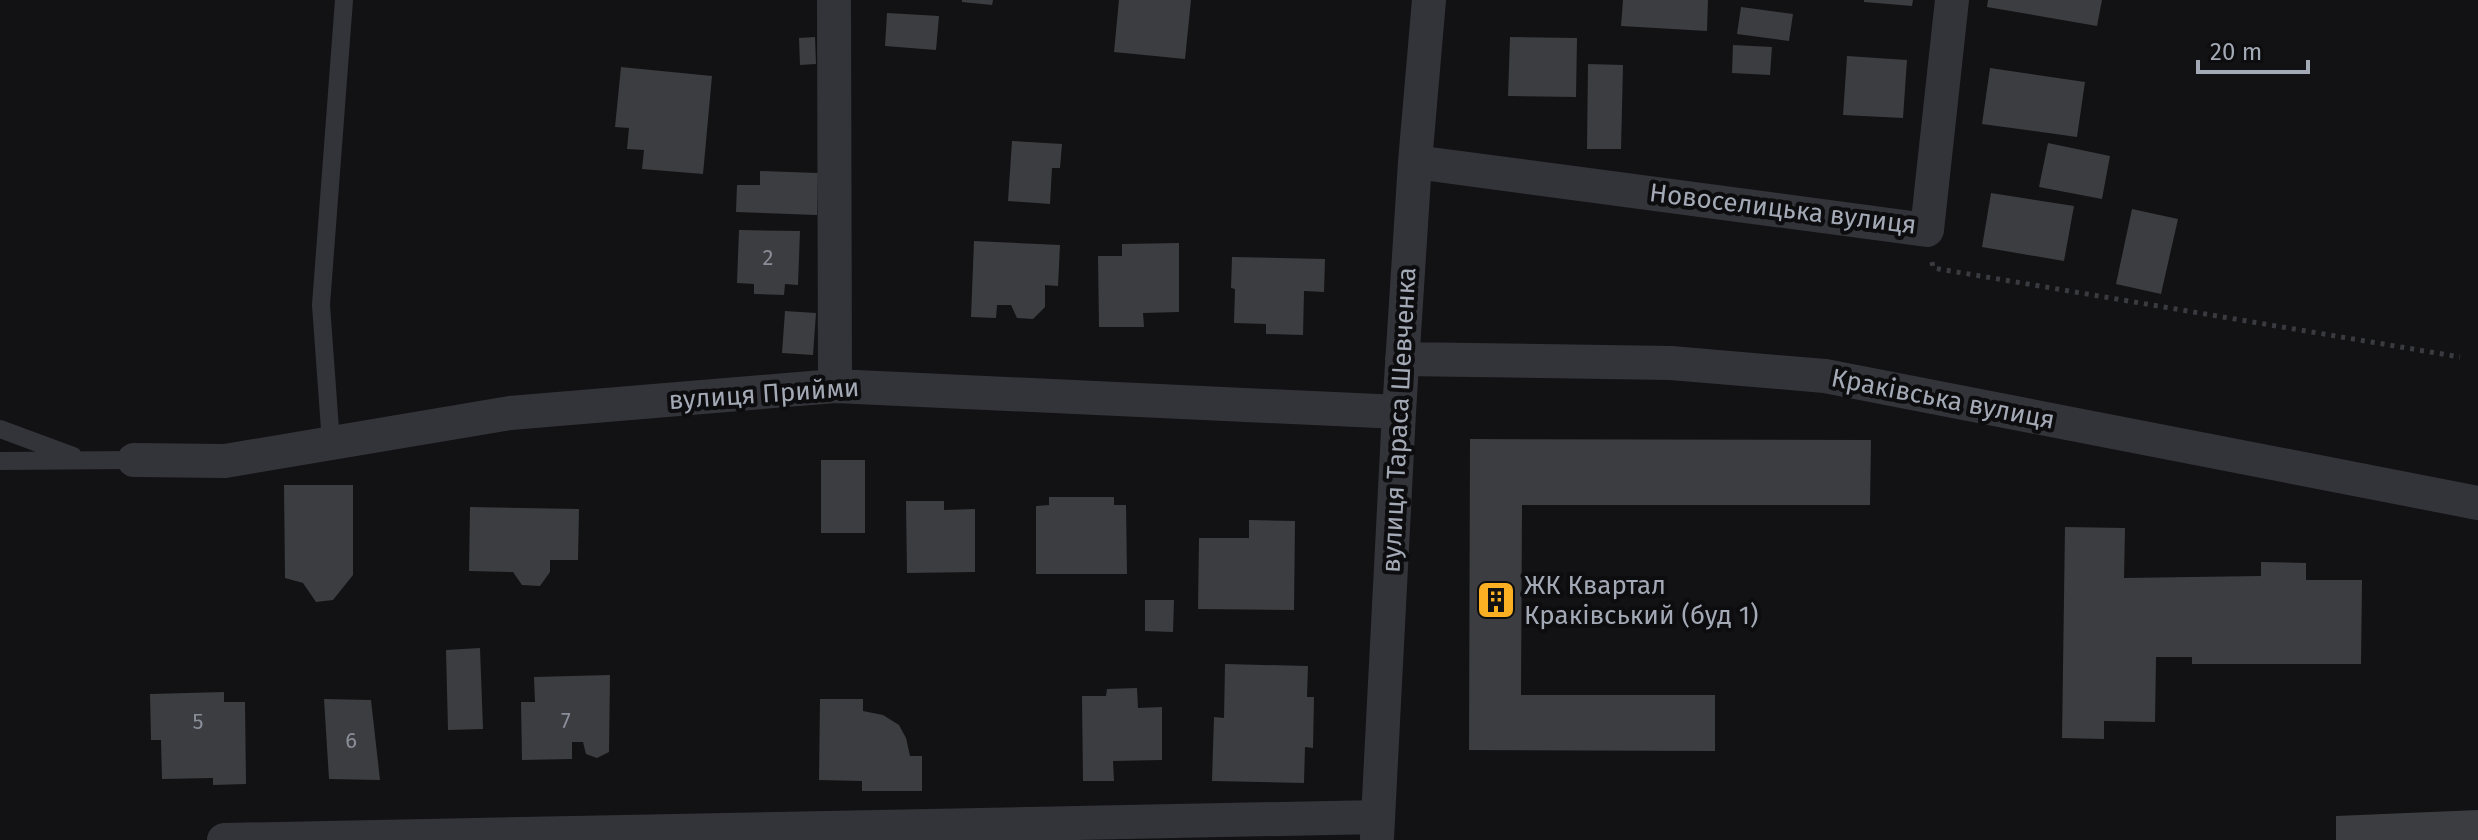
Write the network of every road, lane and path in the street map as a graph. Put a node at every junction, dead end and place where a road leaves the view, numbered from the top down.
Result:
1 (344, 0) edge
2 (834, 0) edge
3 (1429, 0) edge
4 (1952, 0) edge
5 (1415, 162) junction
6 (1927, 230) junction
7 (2460, 357) dead end
8 (1402, 359) junction
9 (835, 386) junction
10 (1399, 412) junction
11 (0, 429) edge
12 (331, 443) junction
13 (134, 460) joint
14 (0, 461) edge
15 (87, 461) junction
16 (2478, 503) edge
17 (1378, 829) edge
18 (224, 840) edge
19 (814, 840) edge

1 - 12 lane
2 - 9 street
3 - 5 street, вулиця Тараса Шевченка
4 - 6 street, Новоселицька вулиця
5 - 6 street, Новоселицька вулиця
5 - 8 street, вулиця Тараса Шевченка
6 - 7 path
8 - 10 street, вулиця Тараса Шевченка
8 - 16 street, Краківська вулиця
9 - 10 street, вулиця Прийми
9 - 12 street, вулиця Прийми
10 - 17 street, вулиця Тараса Шевченка
11 - 15 lane
12 - 13 street, вулиця Прийми
13 - 15 lane
14 - 15 lane
17 - 18 street
17 - 19 street

